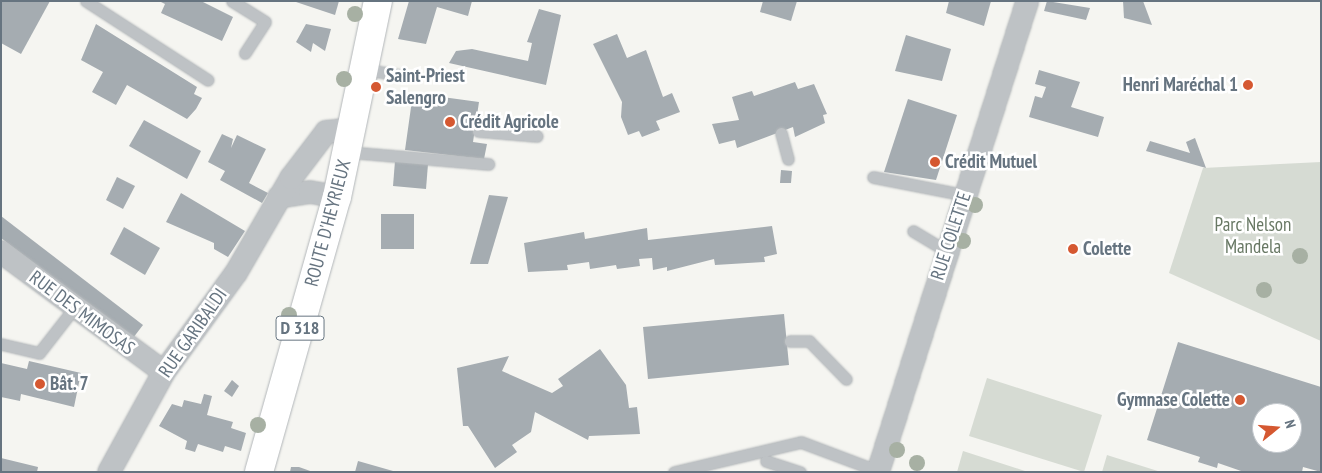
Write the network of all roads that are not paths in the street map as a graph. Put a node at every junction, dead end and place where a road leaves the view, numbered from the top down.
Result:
1 (86, 1) edge
2 (232, 1) edge
3 (378, 1) edge
4 (1027, 1) edge
5 (245, 53) dead end
6 (364, 69) junction
7 (402, 76) dead end
8 (208, 80) dead end
9 (478, 131) dead end
10 (781, 133) dead end
11 (537, 136) dead end
12 (350, 140) junction
13 (788, 159) dead end
14 (488, 164) dead end
15 (874, 177) dead end
16 (965, 195) junction
17 (279, 197) junction
18 (337, 197) junction
19 (913, 231) dead end
20 (946, 251) junction
21 (1, 252) edge
22 (74, 308) junction
23 (790, 341) dead end
24 (1, 344) edge
25 (164, 372) junction
26 (846, 380) dead end
27 (766, 461) dead end
28 (878, 471) edge
29 (109, 472) edge
30 (259, 472) edge
31 (674, 472) edge
32 (800, 472) edge

1 - 8 lane
2 - 5 lane
3 - 6 main road, ROUTE D'HEYRIEUX / D 318
4 - 16 street, RUE COLETTE
6 - 7 lane
6 - 12 main road, ROUTE D'HEYRIEUX / D 318
9 - 11 lane
10 - 13 lane
12 - 14 lane
12 - 17 street, RUE GARIBALDI
12 - 18 main road, ROUTE D'HEYRIEUX / D 318
15 - 16 lane
16 - 20 street, RUE COLETTE
17 - 18 street
17 - 25 street, RUE GARIBALDI
18 - 30 main road, ROUTE D'HEYRIEUX / D 318
19 - 20 lane
20 - 28 street, RUE COLETTE
21 - 22 street, RUE DES MIMOSAS
22 - 24 lane
22 - 25 street, RUE DES MIMOSAS
23 - 26 lane
25 - 29 street, RUE GARIBALDI
27 - 32 lane
28 - 31 lane

